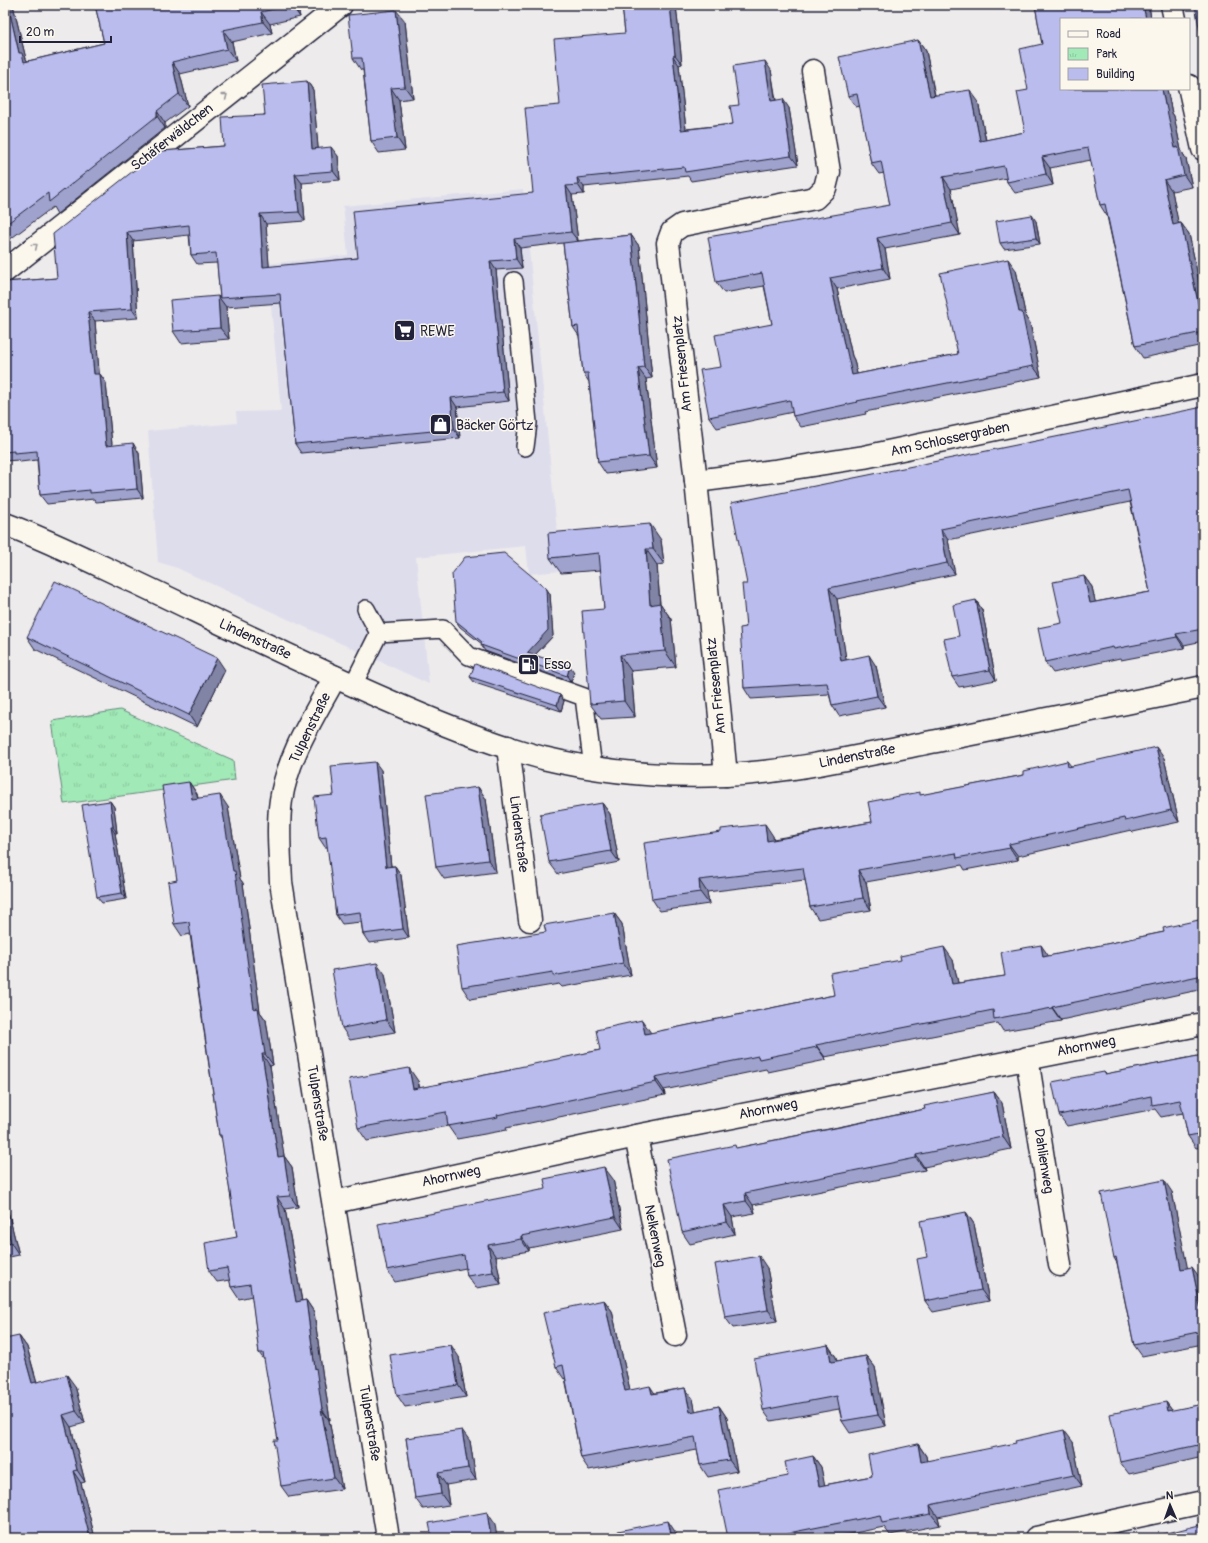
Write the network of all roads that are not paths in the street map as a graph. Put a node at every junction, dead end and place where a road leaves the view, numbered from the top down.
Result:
1 (341, 5) edge
2 (1172, 5) edge
3 (1175, 18) edge
4 (813, 71) dead end
5 (1190, 90) edge
6 (1203, 149) edge
7 (5, 271) edge
8 (514, 281) dead end
9 (1203, 385) edge
10 (524, 447) dead end
11 (696, 481) junction
12 (5, 524) edge
13 (366, 609) dead end
14 (379, 633) junction
15 (344, 681) junction
16 (1203, 687) edge
17 (508, 747) junction
18 (593, 768) junction
19 (726, 775) junction
20 (530, 920) dead end
21 (1203, 1024) edge
22 (1027, 1058) junction
23 (636, 1136) junction
24 (334, 1202) junction
25 (1060, 1265) dead end
26 (675, 1335) dead end
27 (1203, 1502) edge
28 (388, 1538) edge
29 (1036, 1538) edge

7 -> 1 street, Schäferwäldchen
2 - 3 street
4 - 11 street, Am Friesenplatz
5 - 6 street
8 - 10 lane
9 - 11 street, Am Schlossergraben
11 - 19 street, Am Friesenplatz
12 - 15 street, Lindenstraße
13 - 14 lane
14 - 15 lane
14 - 18 lane
15 - 17 street, Lindenstraße
15 - 24 street, Tulpenstraße
16 - 19 street, Lindenstraße
17 - 18 street, Lindenstraße
17 - 20 street, Lindenstraße
18 - 19 street, Lindenstraße
21 - 22 street, Ahornweg
22 - 23 street, Ahornweg
22 - 25 street, Dahlienweg
23 - 24 street, Ahornweg
23 - 26 street, Nelkenweg
24 - 28 street, Tulpenstraße
27 - 29 street

